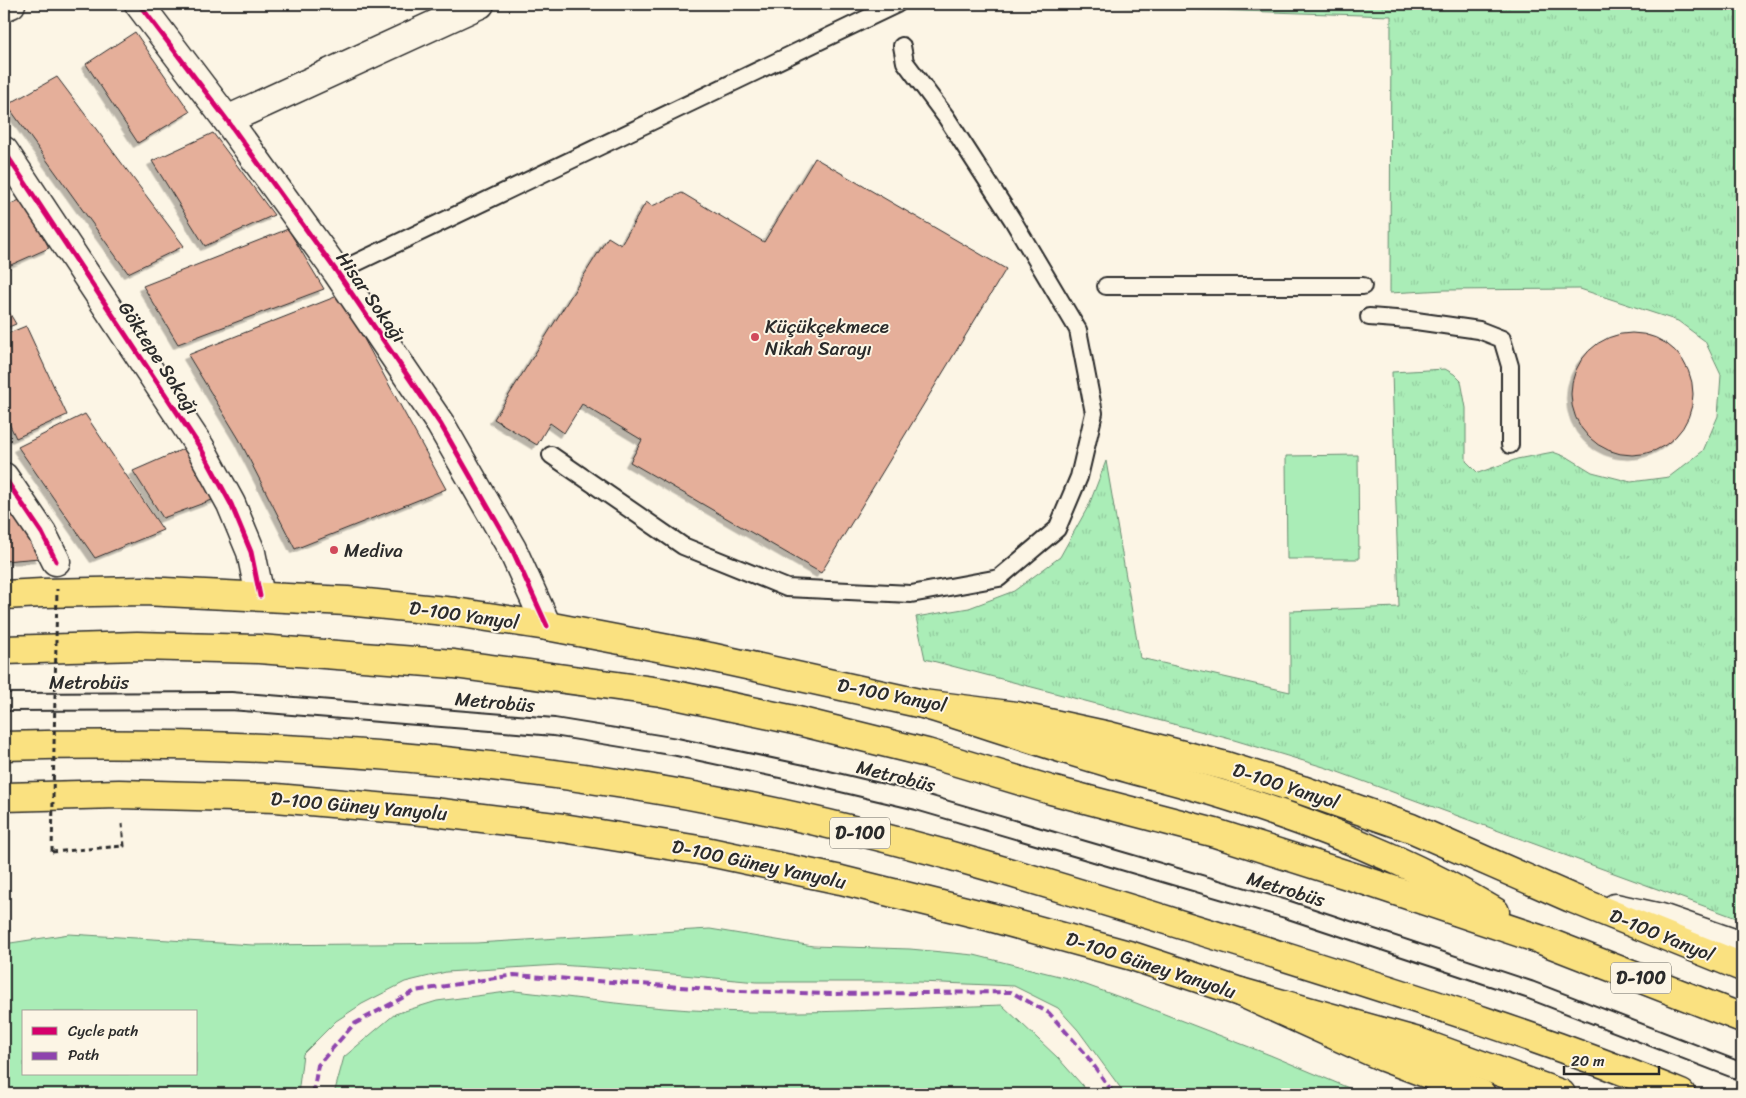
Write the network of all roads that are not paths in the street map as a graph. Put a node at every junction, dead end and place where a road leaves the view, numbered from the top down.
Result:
1 (11, 4) edge
2 (139, 4) edge
3 (480, 4) edge
4 (897, 4) edge
5 (4, 7) edge
6 (902, 46) dead end
7 (227, 120) junction
8 (4, 151) edge
9 (337, 272) junction
10 (1106, 286) dead end
11 (1363, 286) dead end
12 (1370, 317) dead end
13 (1510, 445) dead end
14 (551, 455) dead end
15 (4, 477) edge
16 (56, 561) dead end
17 (4, 595) edge
18 (260, 596) junction
19 (547, 626) junction
20 (4, 650) edge
21 (4, 702) edge
22 (923, 704) junction
23 (4, 746) edge
24 (4, 797) edge
25 (1571, 898) junction
26 (1539, 939) junction
27 (1742, 946) edge
28 (1742, 967) edge
29 (1240, 992) junction
30 (1742, 1018) edge
31 (1742, 1072) edge
32 (1481, 1094) edge
33 (1561, 1094) edge
34 (1681, 1094) edge

1 - 5 street
2 - 7 street, Hisar Sokağı
3 - 7 street
4 - 9 lane
6 - 14 lane
7 - 9 street, Hisar Sokağı
8 - 18 street, Göktepe Sokağı
9 - 19 street, Hisar Sokağı
10 - 11 lane
12 - 13 lane
15 - 16 street
17 - 18 main road, D-100 Yanyol
18 - 19 main road, D-100 Yanyol
19 - 22 main road, D-100 Yanyol
20 - 26 main road, D-100
21 - 31 lane, Metrobüs
22 - 25 main road, D-100 Yanyol
22 - 26 main road
23 - 34 main road, D-100
24 - 29 main road, D-100 Güney Yanyolu
25 - 27 street
25 - 28 main road, D-100 Yanyol
26 - 30 main road, D-100
29 - 32 main road, D-100 Güney Yanyolu
29 - 33 main road

